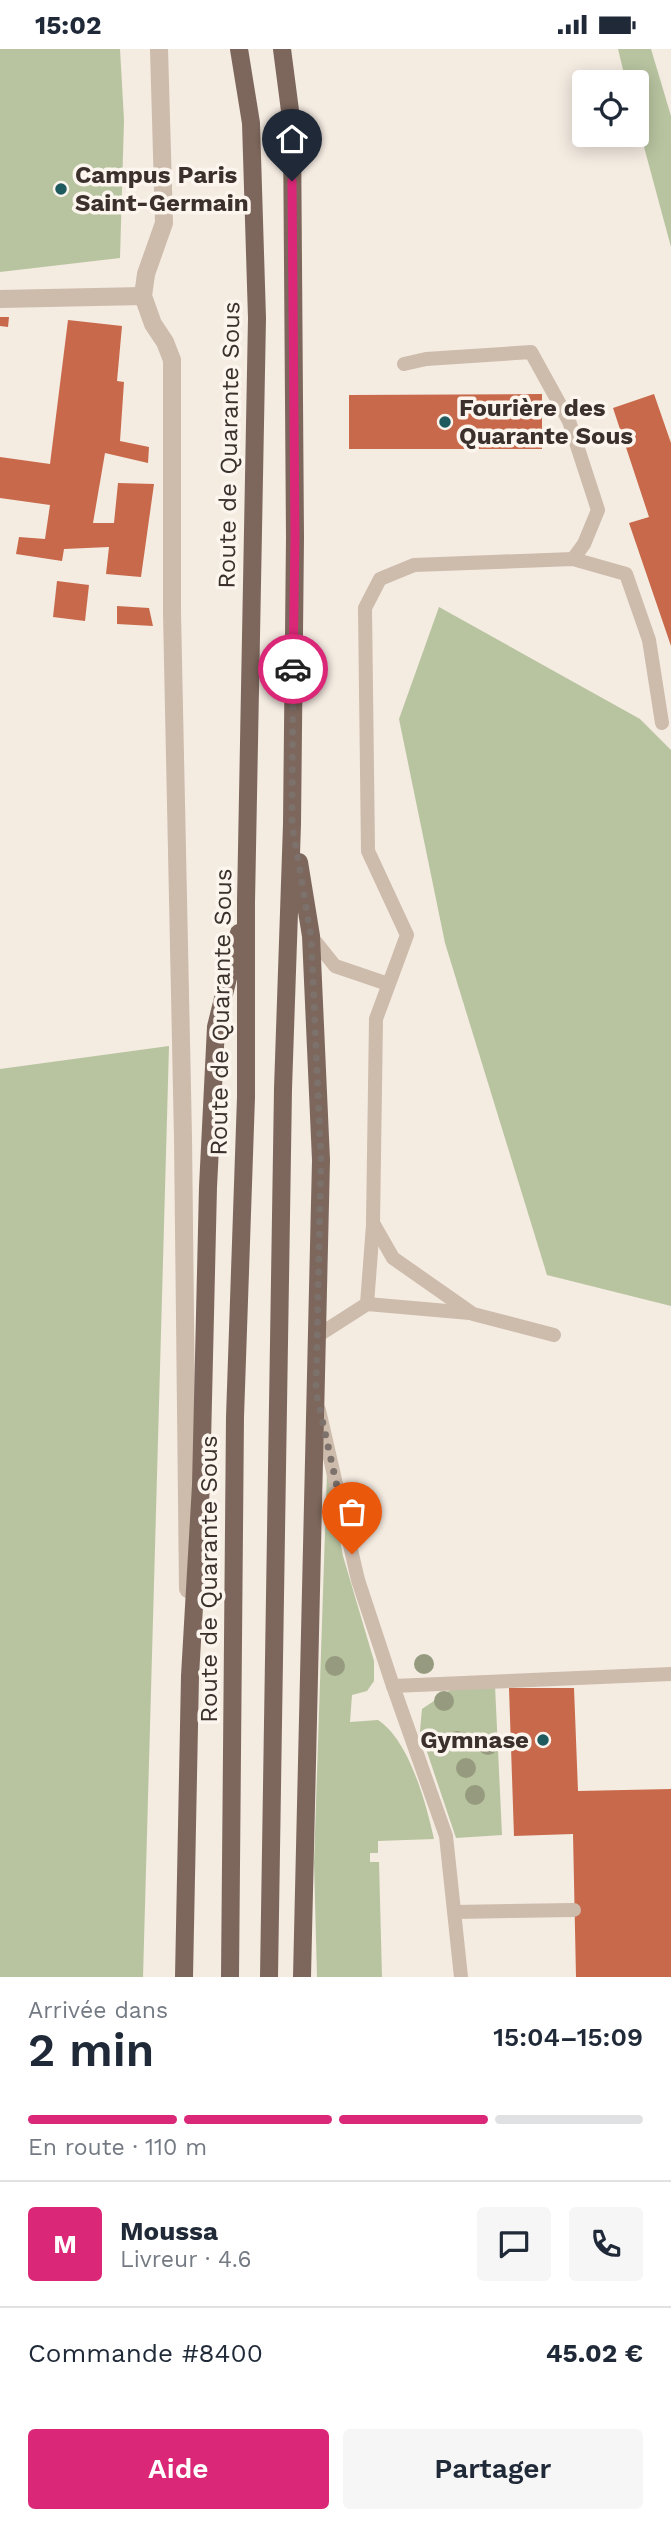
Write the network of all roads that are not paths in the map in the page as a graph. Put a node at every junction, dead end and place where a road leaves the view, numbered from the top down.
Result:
1 (159, 49) edge
2 (239, 49) edge
3 (282, 49) edge
4 (143, 296) junction
5 (0, 299) edge
6 (404, 364) dead end
7 (573, 559) junction
8 (662, 723) dead end
9 (292, 824) junction
10 (246, 902) junction
11 (311, 936) junction
12 (388, 984) junction
13 (373, 1223) junction
14 (367, 1304) junction
15 (473, 1314) junction
16 (554, 1335) dead end
17 (317, 1336) junction
18 (316, 1392) junction
19 (671, 1674) edge
20 (190, 1676) junction
21 (393, 1686) junction
22 (575, 1910) dead end
23 (455, 1912) junction
24 (184, 1977) edge
25 (230, 1977) edge
26 (269, 1977) edge
27 (302, 1977) edge
28 (461, 1977) edge

1 - 4 street
2 - 10 main road, Route de Quarante Sous
3 - 9 main road
4 - 5 street
4 - 20 street
6 - 7 lane
7 - 8 lane
7 - 12 lane
9 - 11 main road
9 - 26 main road
10 - 20 main road
10 - 25 main road, Route de Quarante Sous
11 - 12 lane
11 - 17 main road
12 - 13 lane
13 - 14 lane
13 - 15 lane
14 - 15 lane
14 - 17 lane
15 - 16 lane
17 - 18 main road
18 - 21 lane
18 - 27 main road
19 - 21 lane
20 - 24 main road
21 - 23 lane
22 - 23 lane
23 - 28 lane

